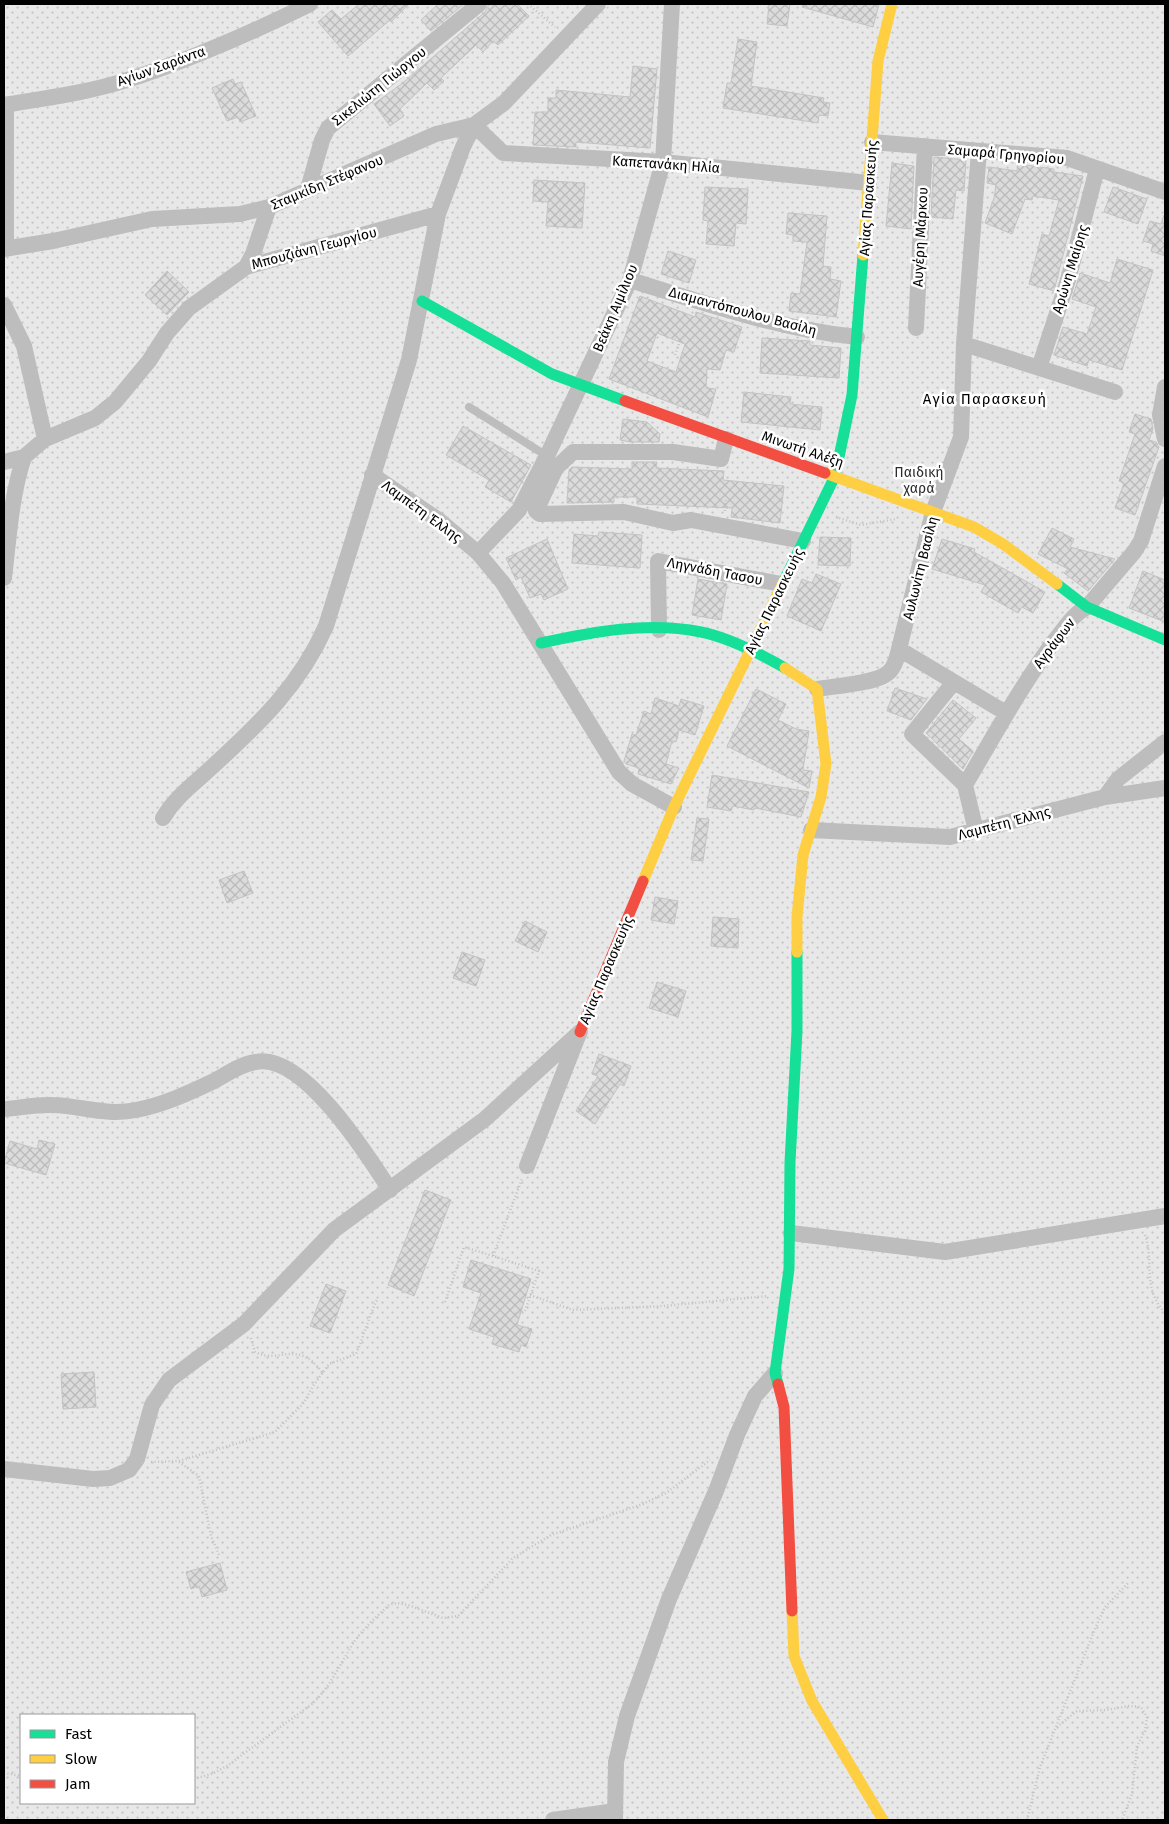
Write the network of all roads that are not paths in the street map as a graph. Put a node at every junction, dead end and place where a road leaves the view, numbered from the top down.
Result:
1 (310, 4) edge
2 (479, 4) edge
3 (598, 4) edge
4 (672, 4) edge
5 (892, 4) edge
6 (5, 105) edge
7 (474, 125) junction
8 (872, 142) junction
9 (925, 146) junction
10 (979, 151) junction
11 (663, 162) junction
12 (1097, 169) junction
13 (869, 183) junction
14 (308, 189) junction
15 (1165, 192) edge
16 (269, 207) junction
17 (438, 214) junction
18 (5, 249) edge
19 (246, 267) junction
20 (630, 280) junction
21 (422, 300) junction
22 (4, 305) edge
23 (916, 328) dead end
24 (857, 338) junction
25 (964, 344) junction
26 (1039, 368) junction
27 (580, 385) junction
28 (1165, 387) edge
29 (1115, 392) dead end
30 (469, 407) dead end
31 (45, 438) junction
32 (726, 439) junction
33 (1165, 439) edge
34 (547, 456) junction
35 (24, 457) junction
36 (4, 462) edge
37 (1165, 466) edge
38 (372, 475) junction
39 (835, 476) junction
40 (933, 512) junction
41 (803, 541) junction
42 (478, 553) junction
43 (4, 578) edge
44 (781, 584) junction
45 (1087, 608) junction
46 (659, 630) junction
47 (1165, 640) edge
48 (541, 643) junction
49 (899, 650) junction
50 (750, 651) junction
51 (954, 682) junction
52 (817, 689) junction
53 (1006, 713) junction
54 (1165, 742) edge
55 (965, 785) junction
56 (1165, 788) edge
57 (1105, 797) junction
58 (674, 807) junction
59 (163, 818) dead end
60 (811, 830) junction
61 (976, 831) junction
62 (580, 1032) junction
63 (4, 1109) edge
64 (527, 1166) road end
65 (390, 1190) junction
66 (1165, 1216) edge
67 (791, 1233) junction
68 (775, 1372) junction
69 (4, 1469) edge
70 (615, 1816) edge
71 (554, 1820) edge
72 (883, 1820) edge

1 - 6 street, Αγίων Σαράντα
2 - 14 street, Σικελιώτη Γιώργου
3 - 7 street, Σταμκίδη Στέφανου
4 - 11 street, Βεάκη Αιμίλιου
5 - 8 street, Αγίας Παρασκευής
6 - 18 street
7 - 11 street, Καπετανάκη Ηλία
7 - 14 street, Σταμκίδη Στέφανου
7 - 17 street, Λαμπέτη Έλλης
8 - 9 street, Σαμαρά Γρηγορίου
8 - 13 street, Αγίας Παρασκευής
9 - 10 street, Σαμαρά Γρηγορίου
9 - 23 street, Αυγέρη Μάρκου
10 - 12 street, Σαμαρά Γρηγορίου
10 - 25 street, Αυλωνίτη Βασίλη
11 - 13 street, Καπετανάκη Ηλία
11 - 20 street, Βεάκη Αιμίλιου
12 - 15 street, Σαμαρά Γρηγορίου
12 - 26 street, Αρώνη Μαίρης
13 - 24 street, Αγίας Παρασκευής
14 - 16 street, Σταμκίδη Στέφανου
16 - 18 street, Σταμκίδη Στέφανου
16 - 19 street
17 - 19 street, Μπουζιάνη Γεωργίου
17 - 21 street, Λαμπέτη Έλλης
19 - 31 street, Μπουζιάνη Γεωργίου
20 - 24 street, Διαμαντόπουλου Βασίλη
20 - 27 street, Βεάκη Αιμίλιου
21 - 27 street, Μινωτή Αλέξη
21 - 38 street, Λαμπέτη Έλλης
22 - 31 street
24 - 39 street, Αγίας Παρασκευής
25 - 26 street
25 - 40 street, Αυλωνίτη Βασίλη
26 - 29 street
27 - 32 street, Μινωτή Αλέξη
27 - 34 street, Βεάκη Αιμίλιου
28 - 33 street
30 - 34 lane
31 - 35 street, Μπουζιάνη Γεωργίου
32 - 39 street, Μινωτή Αλέξη
32 - 41 street
34 - 42 street, Βεάκη Αιμίλιου
35 - 36 street
35 - 43 street
37 - 45 street, Αγράφων
38 - 42 street, Λαμπέτη Έλλης
38 - 59 street
39 - 40 street, Μινωτή Αλέξη
39 - 41 street, Αγίας Παρασκευής
40 - 45 street, Μινωτή Αλέξη
40 - 49 street, Αυλωνίτη Βασίλη
41 - 44 street, Αγίας Παρασκευής
42 - 48 street, Λαμπέτη Έλλης
44 - 46 street, Ληγνάδη Τασου
44 - 50 street, Αγίας Παρασκευής
45 - 47 street, Μινωτή Αλέξη
45 - 53 street, Αγράφων
46 - 48 street
46 - 50 street
48 - 58 street, Λαμπέτη Έλλης
49 - 51 street
49 - 52 street, Αυλωνίτη Βασίλη
50 - 52 street
50 - 58 street, Αγίας Παρασκευής
51 - 53 street
51 - 55 street
52 - 60 street
53 - 55 street, Αγράφων
54 - 57 street
55 - 61 street
56 - 57 street, Λαμπέτη Έλλης
57 - 61 street, Λαμπέτη Έλλης
58 - 62 street, Αγίας Παρασκευής
60 - 61 street, Λαμπέτη Έλλης
60 - 67 street
62 - 64 street, Αγίας Παρασκευής
62 - 65 street
63 - 65 street
65 - 69 street
66 - 67 street
67 - 68 street
68 - 70 street
68 - 72 street
70 - 71 street

